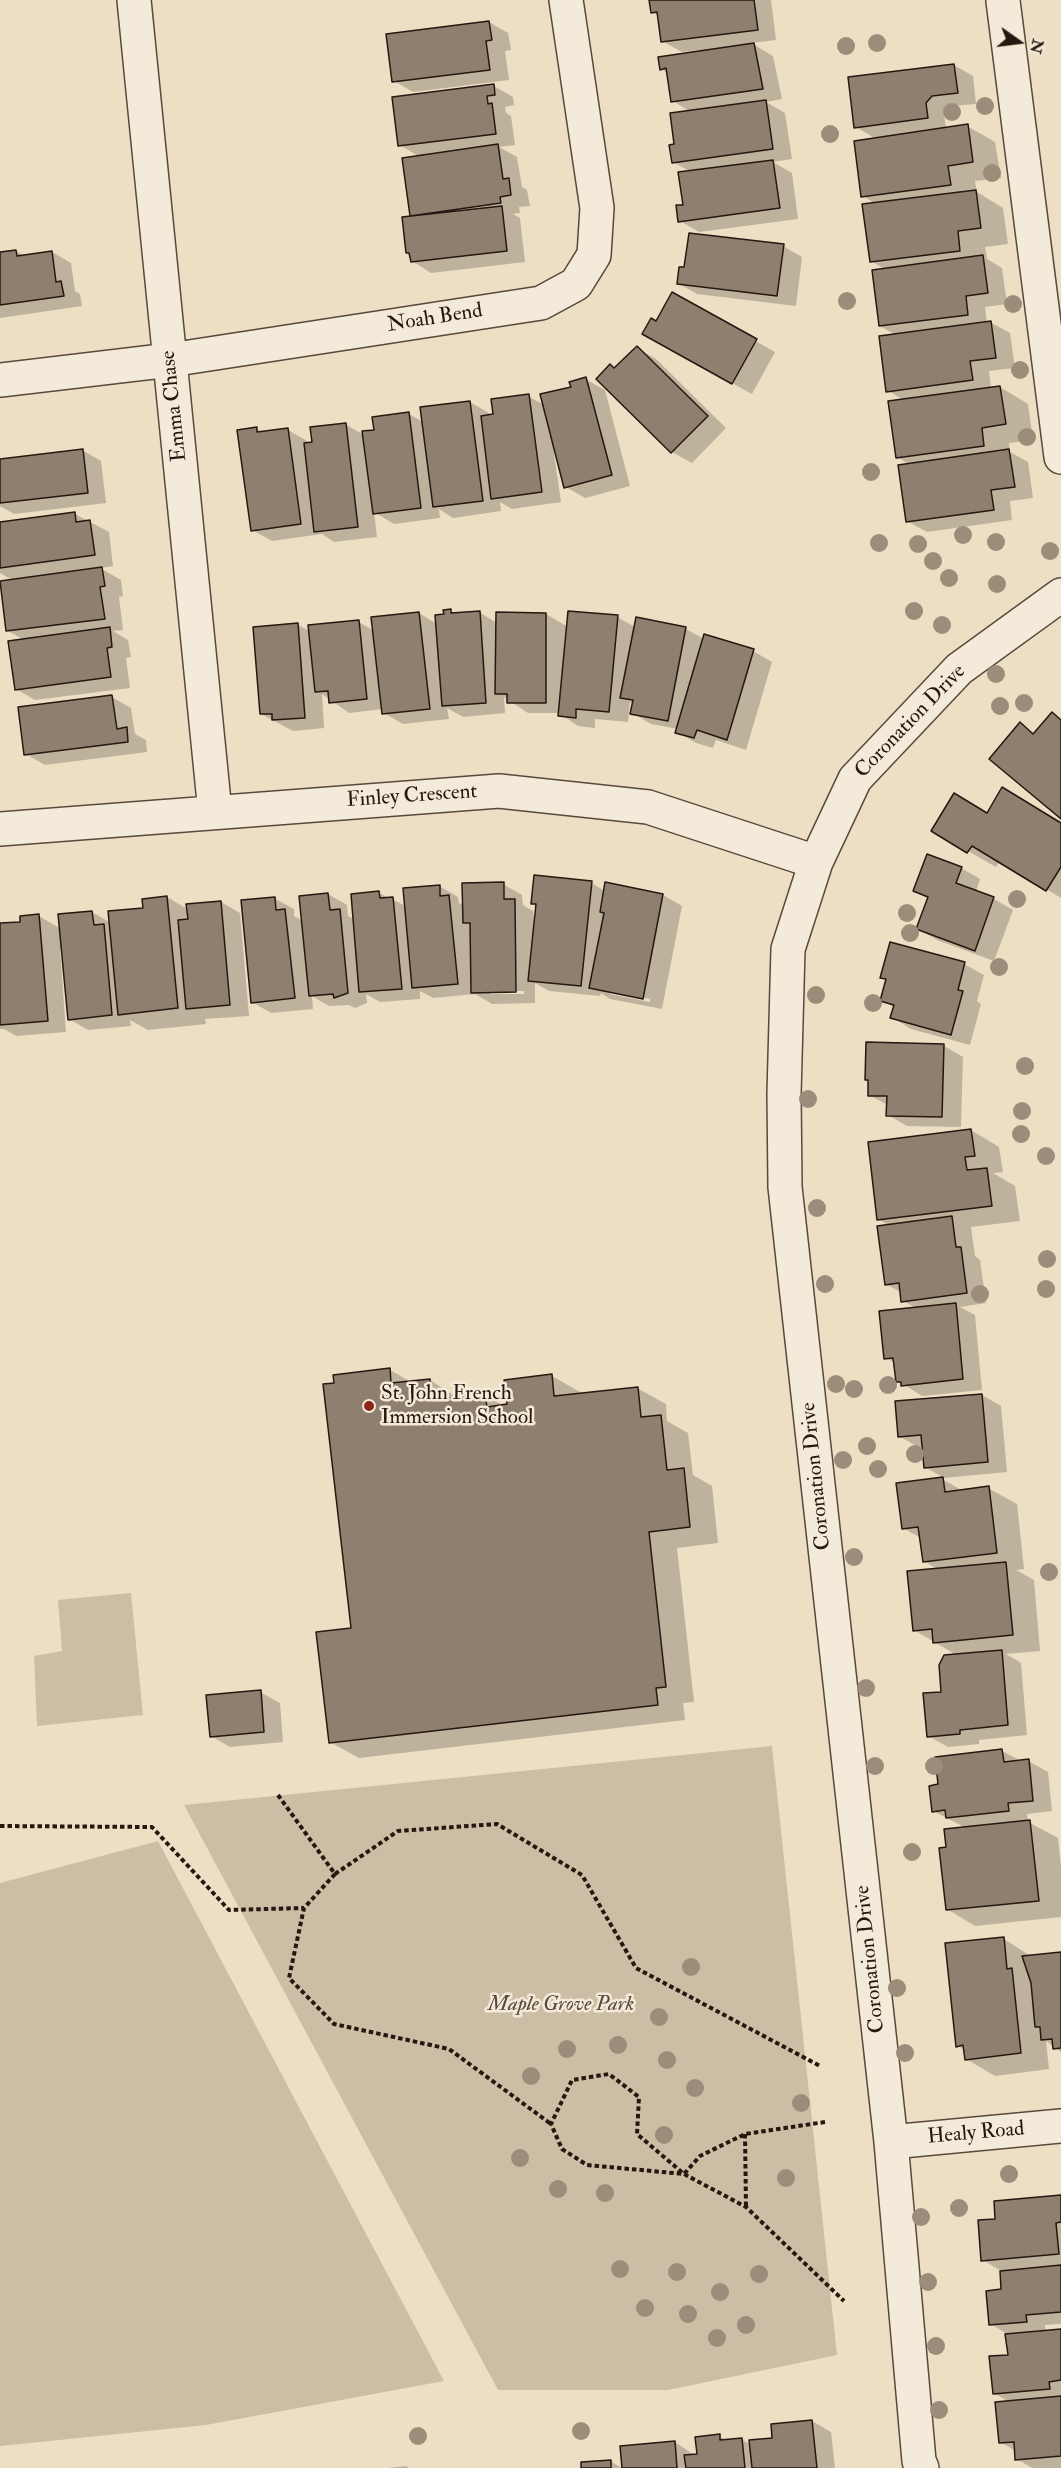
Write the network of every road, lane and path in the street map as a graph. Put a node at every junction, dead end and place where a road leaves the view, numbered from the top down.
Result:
1 (134, 0) edge
2 (566, 0) edge
3 (1003, 1) edge
4 (170, 360) junction
5 (0, 380) edge
6 (1061, 457) edge
7 (1061, 595) edge
8 (215, 812) junction
9 (0, 829) edge
10 (816, 862) junction
11 (278, 1795) dead end
12 (0, 1826) edge
13 (335, 1874) junction
14 (304, 1908) junction
15 (820, 2066) dead end
16 (825, 2122) dead end
17 (551, 2124) junction
18 (1061, 2126) edge
19 (745, 2134) junction
20 (891, 2142) junction
21 (684, 2174) junction
22 (746, 2207) junction
23 (844, 2301) dead end
24 (919, 2466) edge

1 - 4 street, Emma Chase
2 - 4 street, Noah Bend
3 - 6 street
4 - 5 street, Noah Bend
4 - 8 street, Emma Chase
7 - 10 street, Coronation Drive
8 - 9 street, Finley Crescent
8 - 10 street, Finley Crescent
10 - 20 street, Coronation Drive
11 - 13 path
12 - 14 path
13 - 14 path
13 - 15 path
14 - 17 path
16 - 19 path
17 - 21 path
17 - 21 path
18 - 20 street, Healy Road
19 - 21 path
19 - 22 path
20 - 24 street, Coronation Drive
21 - 22 path
22 - 23 path

